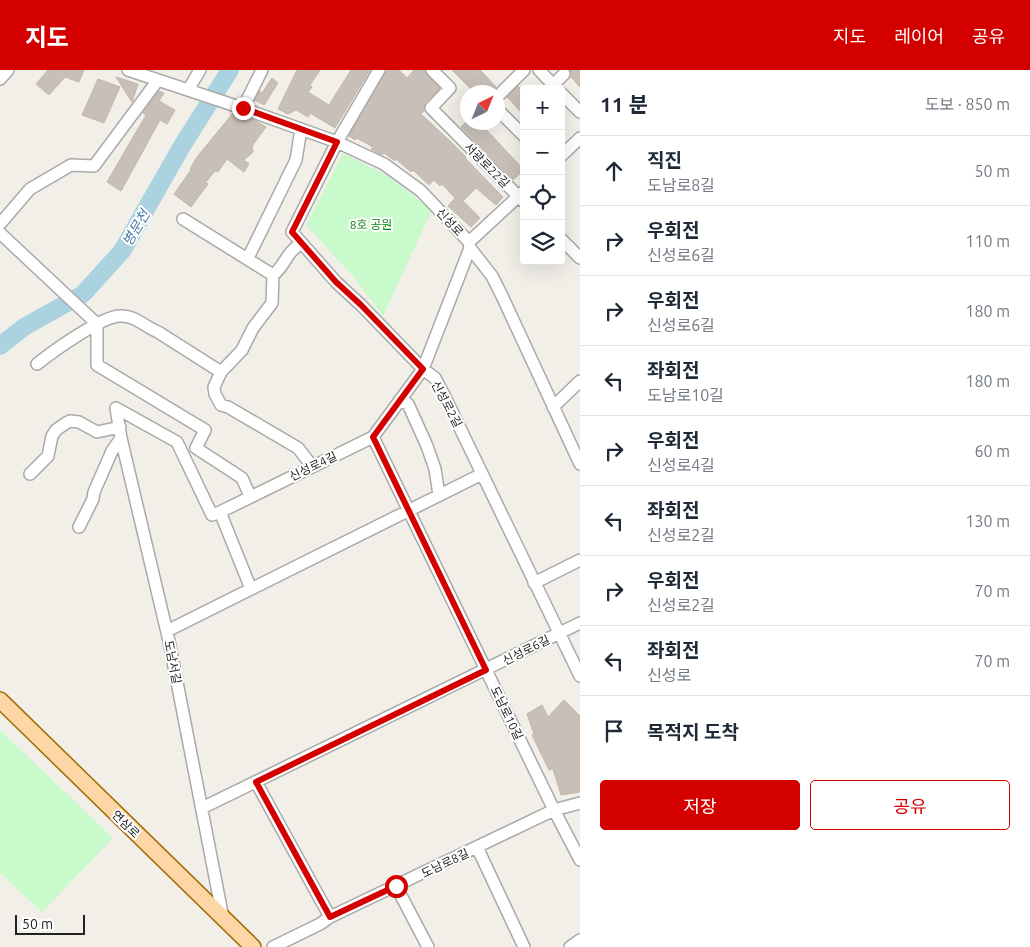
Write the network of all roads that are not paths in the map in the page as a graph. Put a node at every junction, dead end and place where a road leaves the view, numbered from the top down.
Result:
1 (8, 70) edge
2 (128, 70) edge
3 (200, 70) edge
4 (262, 70) edge
5 (379, 70) edge
6 (432, 70) edge
7 (524, 70) edge
8 (539, 70) edge
9 (564, 74) dead end
10 (0, 79) edge
11 (158, 80) junction
12 (553, 85) edge
13 (559, 85) edge
14 (505, 89) edge
15 (188, 90) junction
16 (565, 97) edge
17 (240, 107) junction
18 (580, 112) edge
19 (505, 117) edge
20 (300, 129) junction
21 (520, 132) edge
22 (580, 138) edge
23 (337, 142) junction
24 (565, 152) edge
25 (520, 195) edge
26 (520, 199) edge
27 (183, 219) dead end
28 (0, 224) edge
29 (0, 233) edge
30 (302, 243) junction
31 (565, 244) edge
32 (469, 245) junction
33 (248, 258) junction
34 (580, 258) edge
35 (273, 275) junction
36 (96, 324) junction
37 (36, 364) dead end
38 (423, 369) junction
39 (221, 372) junction
40 (580, 381) edge
41 (400, 400) junction
42 (553, 407) junction
43 (120, 432) junction
44 (373, 437) junction
45 (580, 464) edge
46 (312, 466) junction
47 (30, 474) dead end
48 (482, 474) junction
49 (439, 495) junction
50 (250, 496) junction
51 (409, 510) junction
52 (220, 512) junction
53 (80, 527) dead end
54 (580, 560) edge
55 (534, 583) junction
56 (251, 589) junction
57 (580, 623) edge
58 (167, 631) junction
59 (559, 632) junction
60 (486, 670) junction
61 (580, 676) edge
62 (0, 700) edge
63 (256, 782) junction
64 (580, 803) edge
65 (202, 808) junction
66 (554, 810) junction
67 (477, 847) junction
68 (580, 860) edge
69 (396, 886) junction
70 (330, 917) junction
71 (224, 918) junction
72 (580, 940) edge
73 (253, 947) edge
74 (273, 947) edge
75 (428, 947) edge
76 (524, 947) edge
77 (570, 947) edge

1 - 10 street
2 - 11 street
3 - 15 street
4 - 17 street
5 - 23 street
6 - 25 street, 서광로22길
7 - 14 street
8 - 12 street
9 - 13 street
11 - 15 street
11 - 28 street
15 - 17 street, 신성로
16 - 18 street
17 - 20 street, 신성로
19 - 21 street
20 - 23 street, 신성로
20 - 33 street
22 - 24 street
23 - 30 street, 신성로2길
23 - 32 street, 신성로
26 - 32 street, 서광로22길
27 - 33 street
29 - 36 street
30 - 35 street
30 - 38 street, 신성로2길
31 - 34 street
32 - 38 street, 신성로4길
32 - 42 street, 신성로
33 - 35 street
35 - 39 street
36 - 37 street
36 - 39 street
36 - 50 street
38 - 41 street, 신성로4길
38 - 48 street, 신성로2길
39 - 46 street
40 - 42 street
41 - 44 street, 신성로4길
41 - 49 street
42 - 45 street, 신성로
43 - 47 street
43 - 52 street, 도남서길
43 - 53 street
43 - 58 street, 도남서길
44 - 46 street, 신성로4길
44 - 51 street, 도남로10길
46 - 50 street, 신성로4길
48 - 49 street
48 - 55 street, 신성로2길
49 - 51 street
50 - 52 street, 신성로4길
51 - 56 street
51 - 60 street, 도남로10길
52 - 56 street
54 - 55 street
55 - 59 street, 신성로2길
56 - 58 street
57 - 59 street, 신성로6길
58 - 65 street, 도남서길
59 - 60 street, 신성로6길
59 - 61 street, 신성로2길
60 - 63 street, 신성로6길
60 - 66 street, 도남로10길
62 - 71 main road, 연삼로
63 - 65 street, 신성로6길
63 - 70 street
64 - 66 street, 도남로8길
65 - 71 street, 도남서길
66 - 67 street, 도남로8길
66 - 68 street, 도남로10길
67 - 69 street, 도남로8길
67 - 76 street, 도남로8길
69 - 70 street, 도남로8길
69 - 75 street
70 - 74 street, 도남로8길
71 - 73 main road, 연삼로
72 - 77 street

